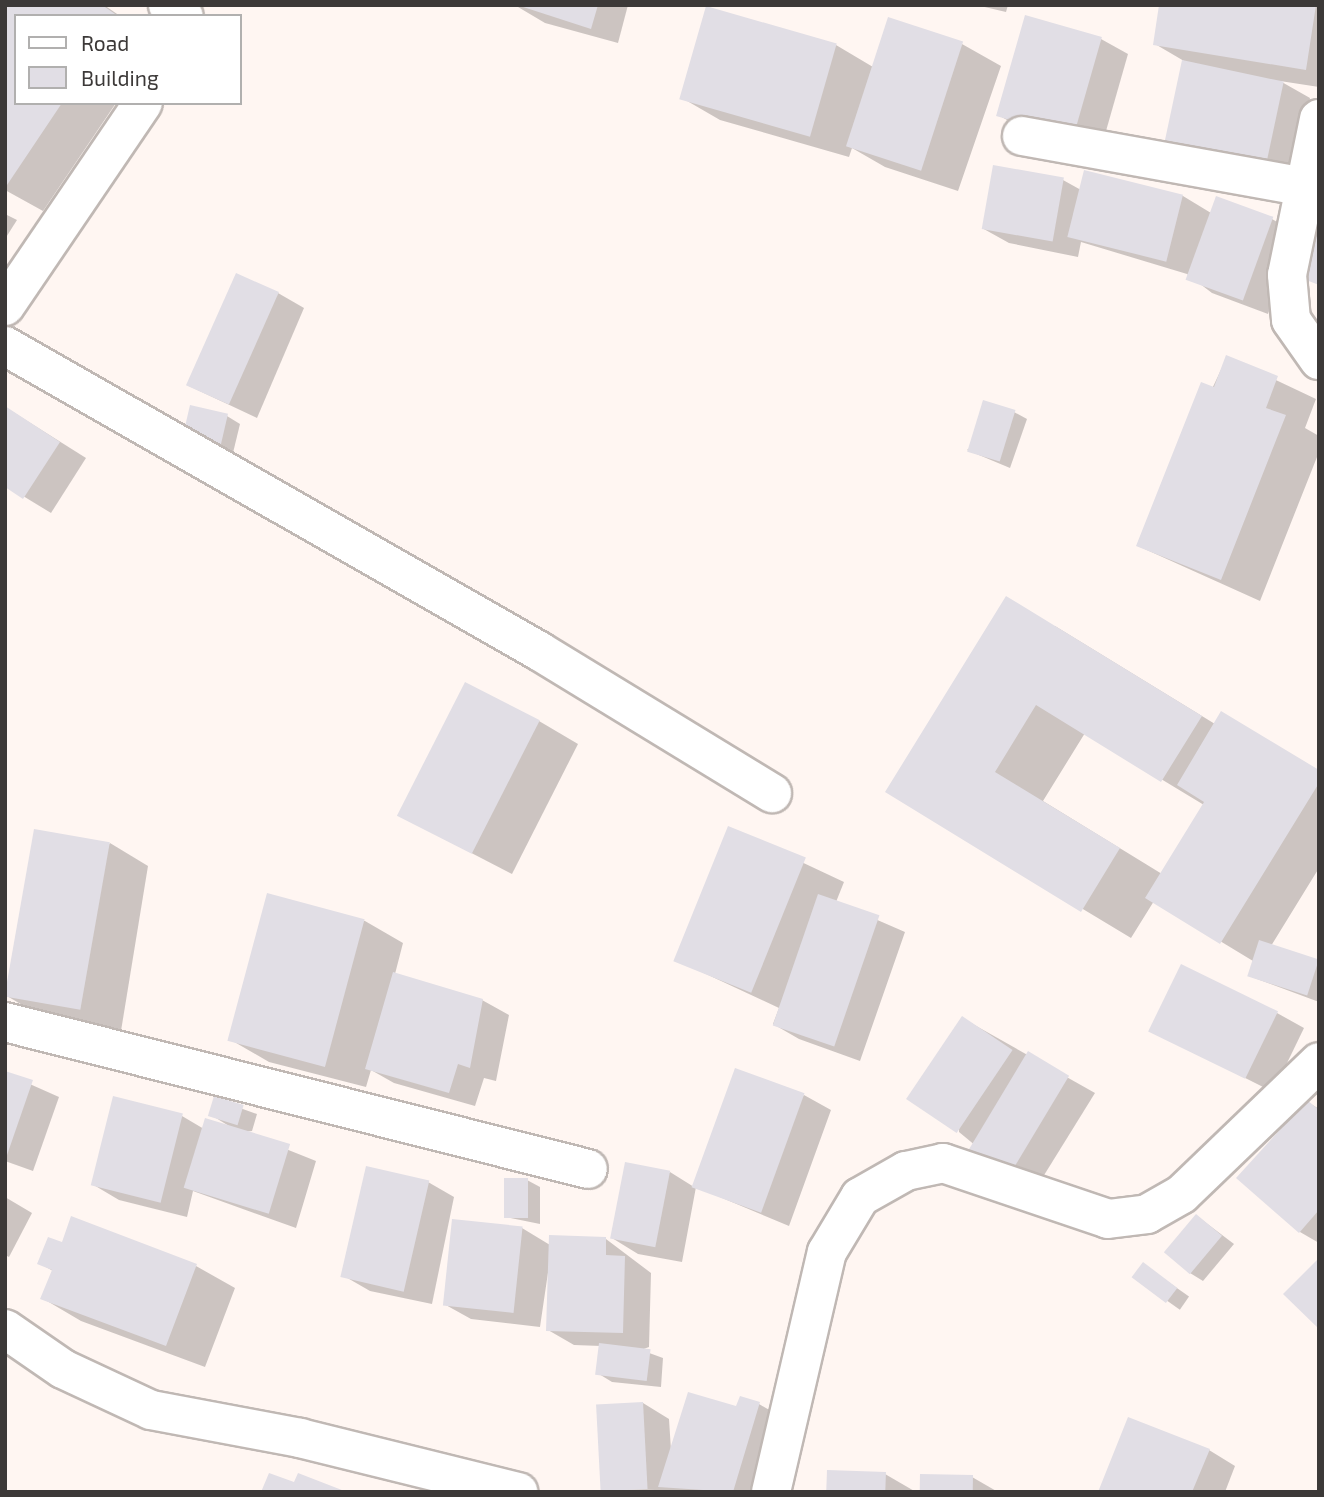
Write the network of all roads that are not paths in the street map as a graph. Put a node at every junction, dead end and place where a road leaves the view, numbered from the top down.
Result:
1 (142, 105) edge
2 (1319, 118) edge
3 (1022, 136) dead end
4 (1305, 187) junction
5 (5, 306) edge
6 (5, 346) edge
7 (1319, 360) edge
8 (772, 793) dead end
9 (5, 1022) edge
10 (1319, 1062) edge
11 (588, 1169) dead end
12 (5, 1329) edge
13 (518, 1492) edge
14 (771, 1492) edge

1 - 5 street
2 - 4 street
3 - 4 street
4 - 7 street
6 - 8 street
9 - 11 street
10 - 14 street
12 - 13 street

